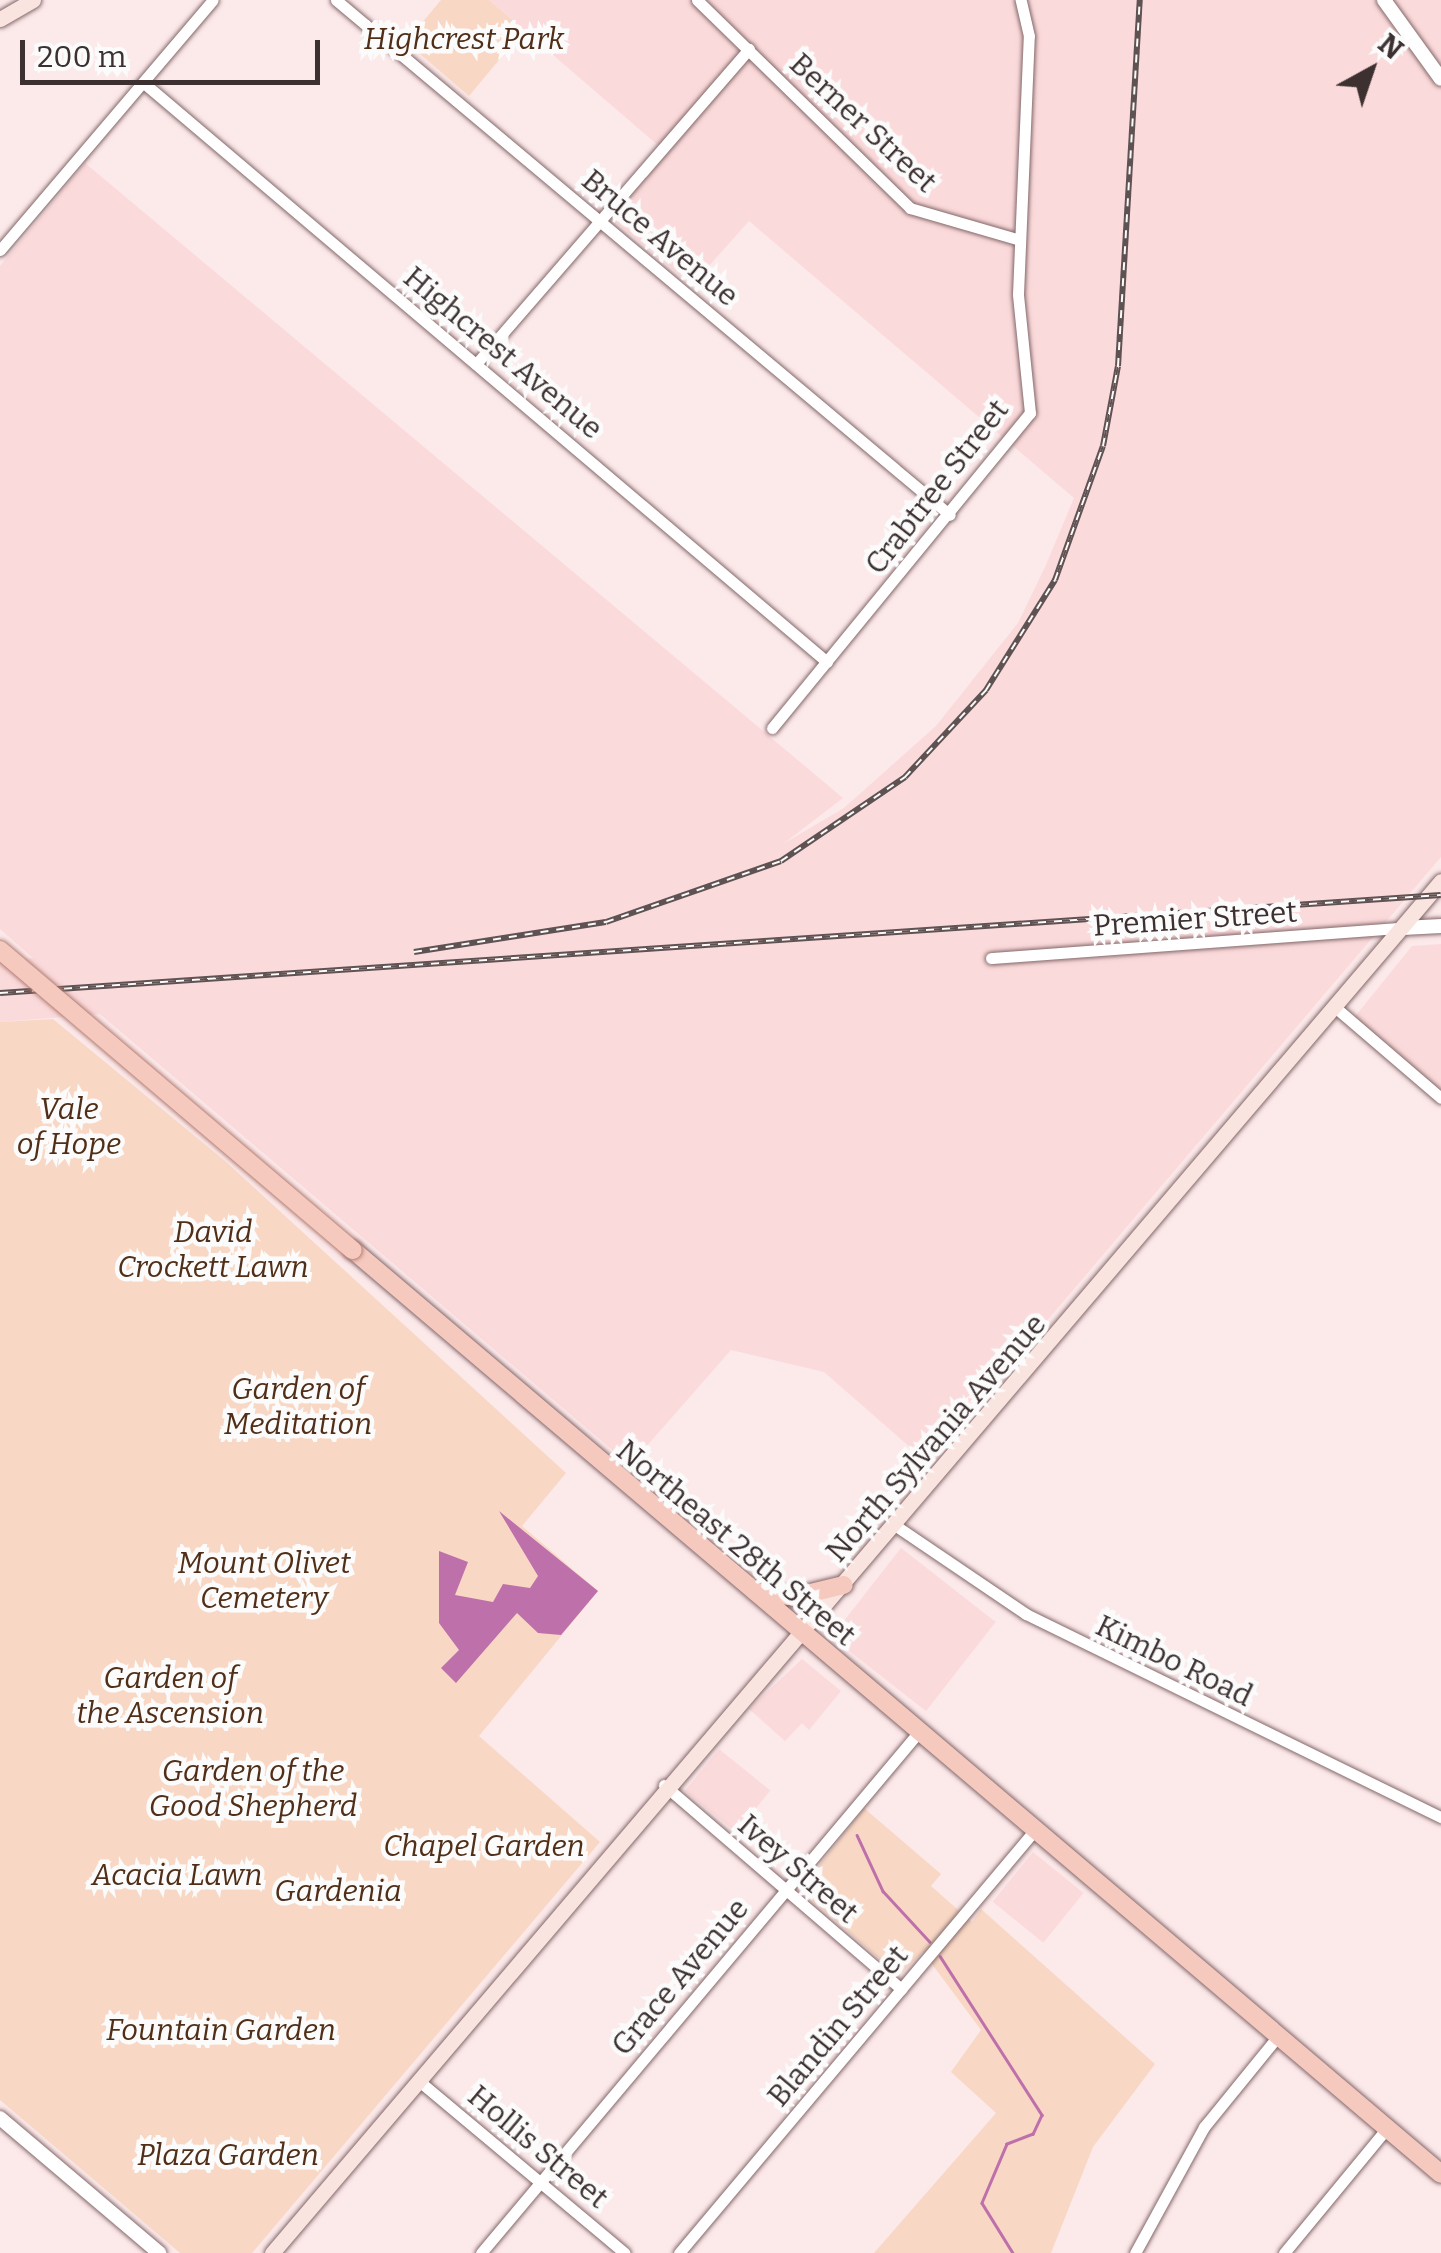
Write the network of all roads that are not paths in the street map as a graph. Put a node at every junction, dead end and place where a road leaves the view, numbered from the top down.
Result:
1 (32, 0) edge
2 (213, 0) edge
3 (336, 0) edge
4 (697, 0) edge
5 (1021, 0) edge
6 (1384, 0) edge
7 (0, 19) edge
8 (749, 50) junction
9 (1441, 79) edge
10 (145, 84) junction
11 (600, 220) junction
12 (1017, 240) junction
13 (0, 250) edge
14 (476, 364) junction
15 (950, 516) junction
16 (827, 662) junction
17 (772, 728) dead end
18 (1441, 882) edge
19 (1441, 926) edge
20 (1402, 928) junction
21 (0, 950) edge
22 (991, 958) dead end
23 (1336, 1008) junction
24 (1441, 1098) edge
25 (899, 1528) junction
26 (844, 1586) junction
27 (748, 1589) junction
28 (798, 1632) junction
29 (918, 1733) junction
30 (664, 1785) junction
31 (1441, 1817) edge
32 (1034, 1831) junction
33 (784, 1890) junction
34 (901, 1990) junction
35 (1278, 2036) junction
36 (419, 2080) junction
37 (0, 2118) edge
38 (1386, 2128) junction
39 (1441, 2174) edge
40 (542, 2182) junction
41 (159, 2253) edge
42 (272, 2253) edge
43 (481, 2253) edge
44 (625, 2253) edge
45 (679, 2253) edge
46 (1134, 2253) edge
47 (1284, 2253) edge

1 - 7 main road
2 - 10 street
3 - 11 street, Bruce Avenue
4 - 8 street, Berner Street
5 - 12 street, Crabtree Street
6 - 9 street
8 - 11 street
8 - 12 street, Berner Street
10 - 13 street
10 - 14 street, Highcrest Avenue
11 - 14 street
11 - 15 street, Bruce Avenue
12 - 15 street, Crabtree Street
14 - 16 street, Highcrest Avenue
15 - 16 street, Crabtree Street
16 - 17 street, Crabtree Street
18 - 20 main road, North Sylvania Avenue
19 - 20 street
20 - 22 street, Premier Street
20 - 23 main road, North Sylvania Avenue
21 - 27 main road, Northeast 28th Street, bridge
23 - 24 street
23 - 25 main road, North Sylvania Avenue
25 - 26 main road, North Sylvania Avenue
25 - 31 street, Kimbo Road
26 - 27 main road
26 - 28 main road, North Sylvania Avenue
27 - 28 main road, Northeast 28th Street
28 - 29 main road, Northeast 28th Street
28 - 30 main road, North Sylvania Avenue
29 - 32 main road, Northeast 28th Street
29 - 33 street, Grace Avenue
30 - 33 street, Ivey Street
30 - 36 main road, North Sylvania Avenue
32 - 34 street, Blandin Street
32 - 35 main road, Northeast 28th Street
33 - 34 street, Ivey Street
33 - 40 street, Grace Avenue
34 - 45 street, Blandin Street
35 - 38 main road, Northeast 28th Street
35 - 46 street
36 - 40 street, Hollis Street
36 - 42 main road, North Sylvania Avenue
37 - 41 street
38 - 39 main road, Northeast 28th Street
38 - 47 street
40 - 43 street, Grace Avenue
40 - 44 street, Hollis Street

